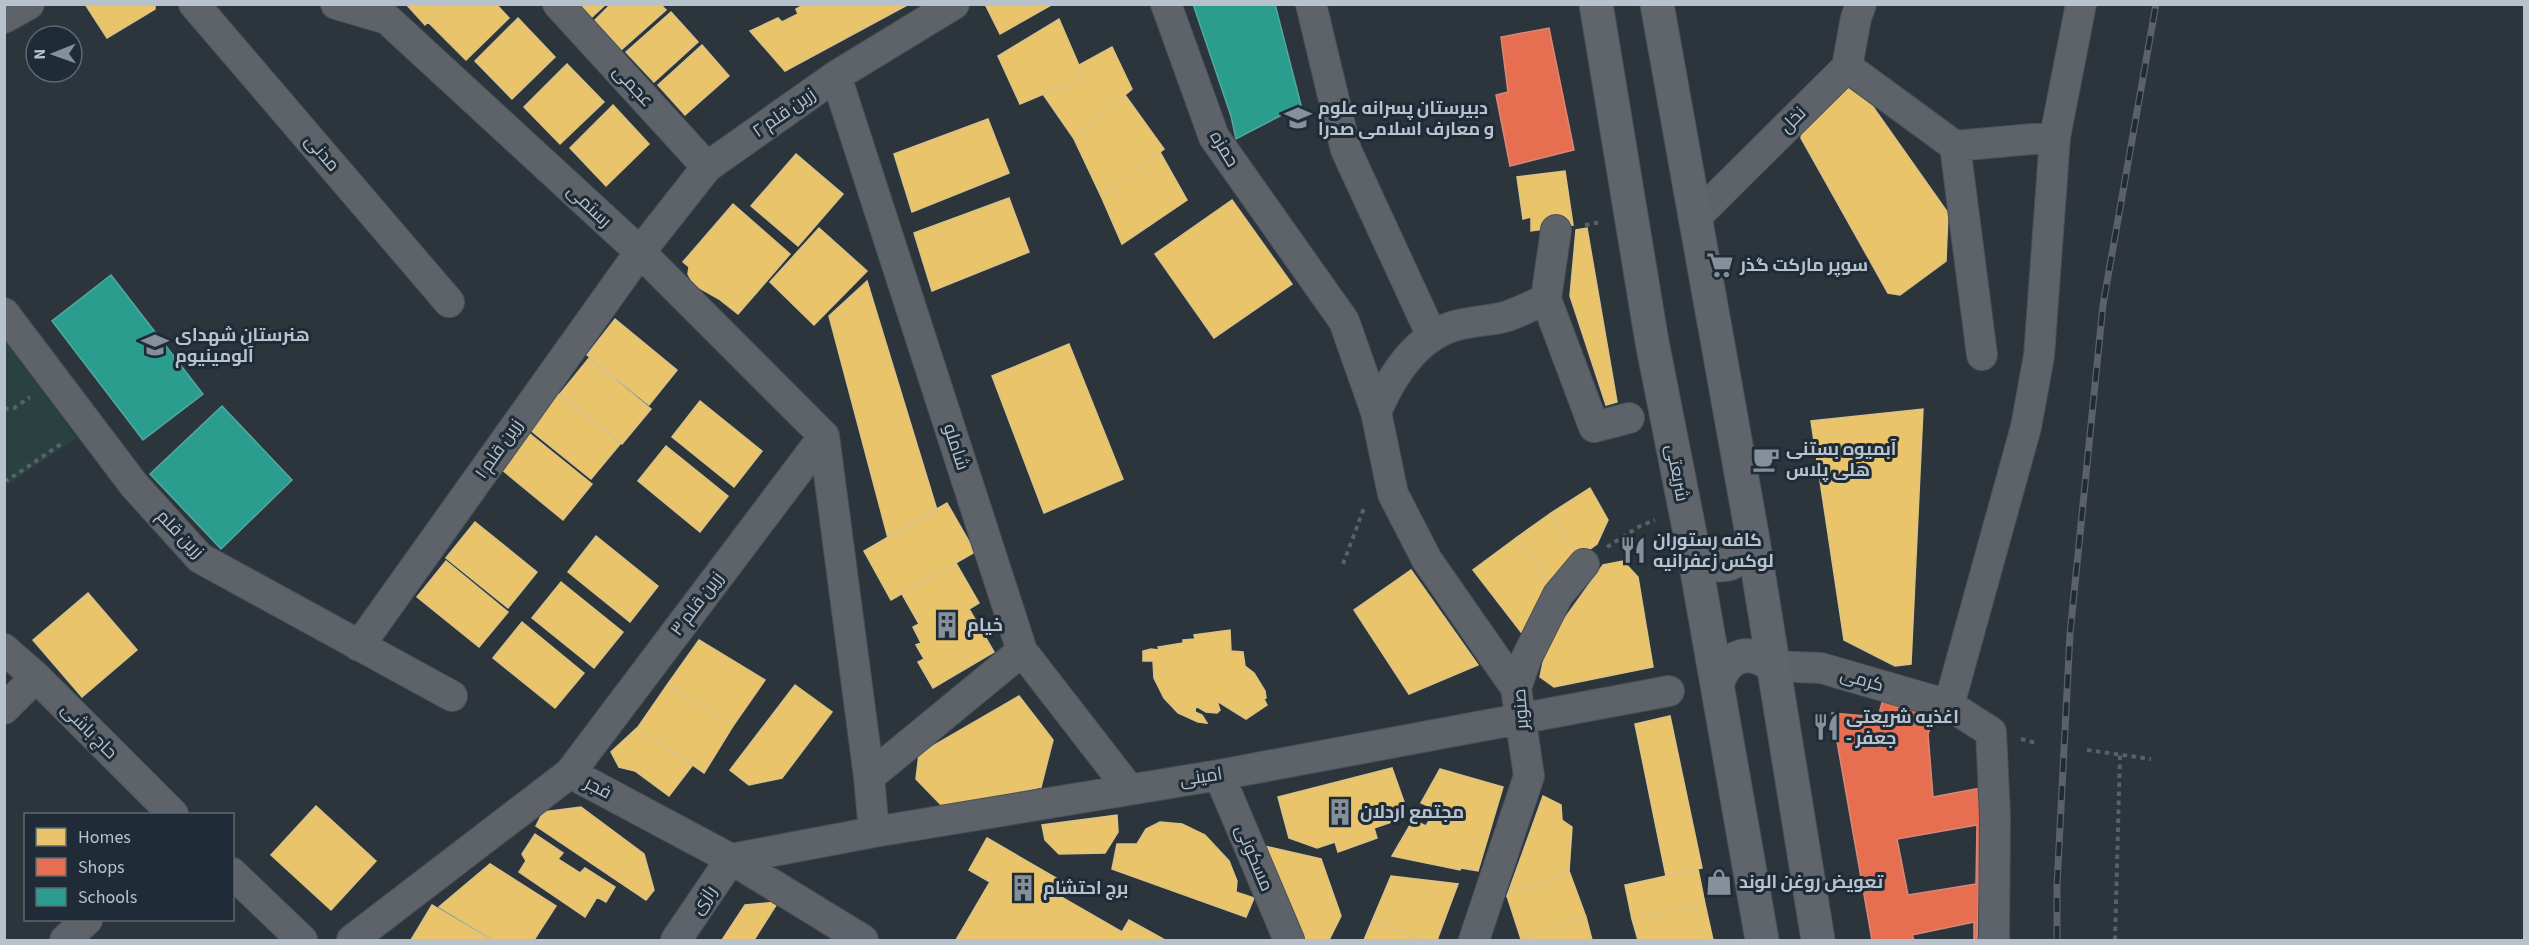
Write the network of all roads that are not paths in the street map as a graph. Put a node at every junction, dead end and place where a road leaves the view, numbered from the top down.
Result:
1 (29, 4) edge
2 (194, 4) edge
3 (336, 4) edge
4 (558, 4) edge
5 (954, 4) edge
6 (1166, 4) edge
7 (1311, 4) edge
8 (1596, 4) edge
9 (1657, 4) edge
10 (1861, 4) edge
11 (2081, 4) edge
12 (4, 18) edge
13 (1847, 67) junction
14 (836, 76) junction
15 (2055, 137) junction
16 (1955, 146) junction
17 (707, 167) junction
18 (1694, 219) junction
19 (1556, 230) road end
20 (640, 252) junction
21 (1546, 299) junction
22 (449, 302) dead end
23 (4, 314) edge
24 (1432, 336) junction
25 (1982, 355) dead end
26 (1376, 412) junction
27 (1629, 418) dead end
28 (824, 436) junction
29 (1753, 540) junction
30 (1694, 554) junction
31 (1584, 564) road end
32 (359, 646) junction
33 (4, 649) edge
34 (1022, 651) junction
35 (1773, 666) junction
36 (36, 678) junction
37 (1717, 684) junction
38 (1516, 688) junction
39 (1669, 691) dead end
40 (452, 696) dead end
41 (1948, 705) junction
42 (4, 709) edge
43 (1520, 719) junction
44 (570, 773) junction
45 (1219, 775) junction
46 (869, 777) junction
47 (1129, 789) junction
48 (172, 813) edge
49 (874, 832) junction
50 (731, 859) junction
51 (234, 875) edge
52 (86, 921) edge
53 (1484, 931) edge
54 (65, 940) edge
55 (302, 940) edge
56 (352, 940) edge
57 (676, 940) edge
58 (863, 940) edge
59 (1289, 940) edge
60 (1762, 940) edge
61 (1818, 940) edge
62 (1994, 940) edge

1 - 12 street
2 - 22 street, مدنی
3 - 20 street, رستمی
4 - 17 street, عجمی
5 - 14 street, زرین قلم ۲
6 - 26 street, حمزه
7 - 24 street
8 - 30 main road, شریعتی
9 - 18 main road
10 - 13 street
11 - 15 street
13 - 16 street
13 - 18 street, نخل
14 - 17 street, زرین قلم ۲
14 - 34 street, شاملو
15 - 16 street
15 - 41 street
16 - 25 street
17 - 20 street, زرین قلم ۲
18 - 29 main road
19 - 21 street
20 - 28 street, رستمی
20 - 32 street, زرین قلم ۱
21 - 24 street
21 - 27 street
23 - 32 street, زرین قلم
24 - 26 street
26 - 38 street, حمزه
28 - 44 street, زرین قلم ۳
28 - 46 street
29 - 30 main road
29 - 35 main road
30 - 37 main road, شریعتی
31 - 38 street, صنوبر
32 - 40 street, زرین قلم
33 - 36 street, حاج باشی
34 - 46 street
34 - 47 street, شاملو
35 - 37 main road
35 - 41 street, کرمی
35 - 61 main road
36 - 42 street
36 - 48 street, حاج باشی
37 - 60 main road, شریعتی
38 - 43 street, صنوبر
39 - 43 street, امینی
41 - 62 street, کرمی
43 - 45 street, امینی
43 - 53 street, صنوبر
44 - 50 street, فجر
44 - 56 street, فجر
45 - 47 street, امینی
45 - 59 street, مسکونی
46 - 49 street
47 - 49 street, امینی
49 - 50 street, امینی
50 - 57 street, رازی
50 - 58 street, فجر
51 - 55 street
52 - 54 street

